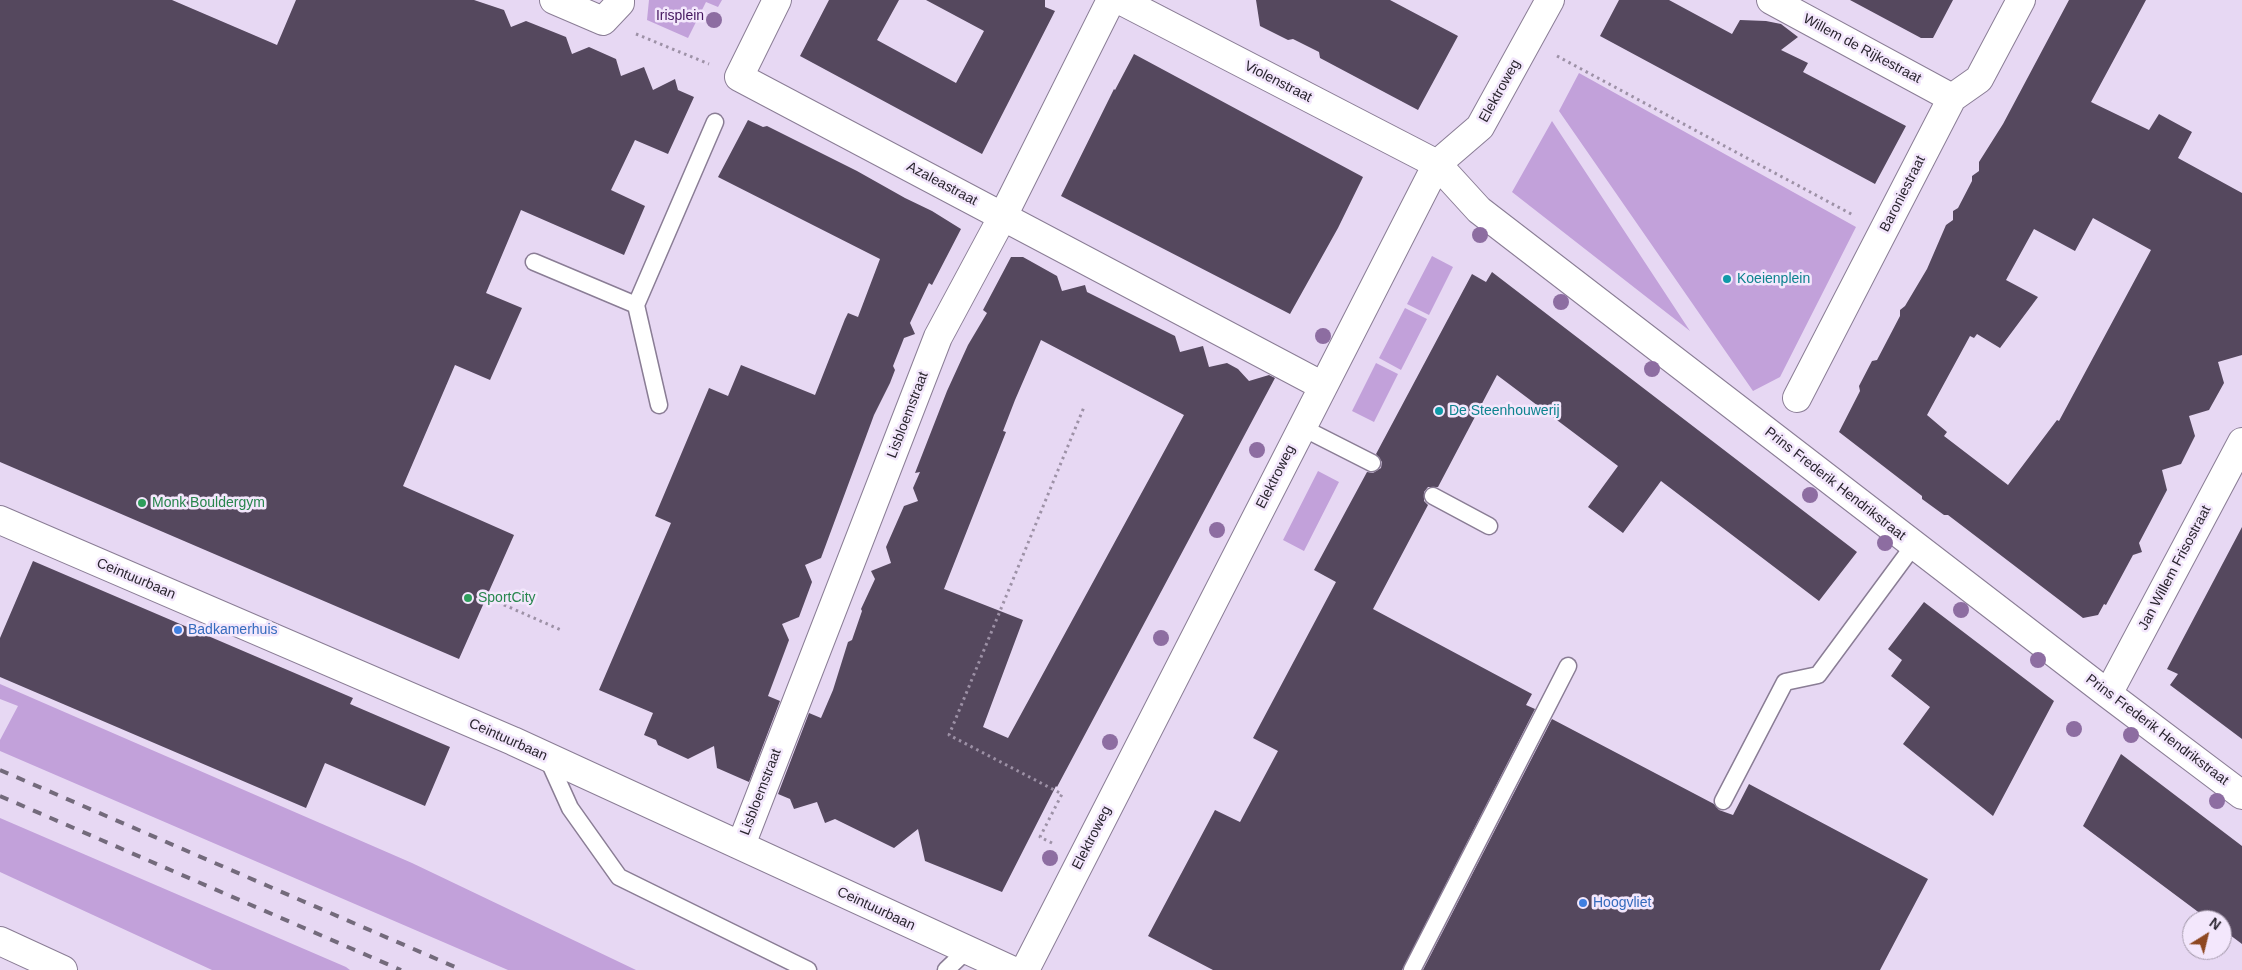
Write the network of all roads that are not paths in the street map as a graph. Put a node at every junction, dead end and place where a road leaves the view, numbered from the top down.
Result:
1 (554, 0) edge
2 (620, 0) edge
3 (777, 0) edge
4 (1111, 0) edge
5 (1120, 0) edge
6 (1550, 0) edge
7 (1771, 0) edge
8 (2021, 0) edge
9 (1952, 98) junction
10 (716, 122) dead end
11 (1437, 164) junction
12 (1002, 216) junction
13 (534, 262) dead end
14 (636, 305) junction
15 (1323, 386) junction
16 (1796, 398) dead end
17 (659, 405) dead end
18 (1302, 427) junction
19 (2242, 442) edge
20 (1372, 463) dead end
21 (1433, 496) dead end
22 (0, 520) edge
23 (1489, 526) dead end
24 (1914, 545) junction
25 (1568, 666) dead end
26 (2108, 694) junction
27 (546, 757) junction
28 (2242, 795) edge
29 (1723, 801) dead end
30 (741, 845) junction
31 (0, 941) edge
32 (966, 951) junction
33 (63, 970) edge
34 (808, 970) edge
35 (946, 970) edge
36 (1011, 970) edge
37 (1025, 970) edge
38 (1412, 970) edge

1 - 2 main road
3 - 12 main road, Azaleastraat
4 - 12 main road, Lisbloemstraat
5 - 11 main road, Violenstraat
6 - 11 main road, Elektroweg
7 - 9 main road, Willem de Rijkestraat
8 - 9 main road, Baroniestraat
9 - 16 main road, Baroniestraat
10 - 14 lane
11 - 15 main road, Elektroweg
11 - 24 main road, Prins Frederik Hendrikstraat
12 - 15 main road, Azaleastraat
12 - 30 main road, Lisbloemstraat
13 - 14 lane
14 - 17 lane
15 - 18 main road, Elektroweg
18 - 20 lane
18 - 37 main road, Elektroweg
19 - 26 main road, Jan Willem Frisostraat
21 - 23 lane
22 - 27 main road, Ceintuurbaan
24 - 26 main road, Prins Frederik Hendrikstraat
24 - 29 lane
25 - 38 lane
26 - 28 main road, Prins Frederik Hendrikstraat
27 - 30 main road, Ceintuurbaan
27 - 34 lane
30 - 32 main road, Ceintuurbaan
31 - 33 main road
32 - 35 lane
32 - 36 main road, Ceintuurbaan

